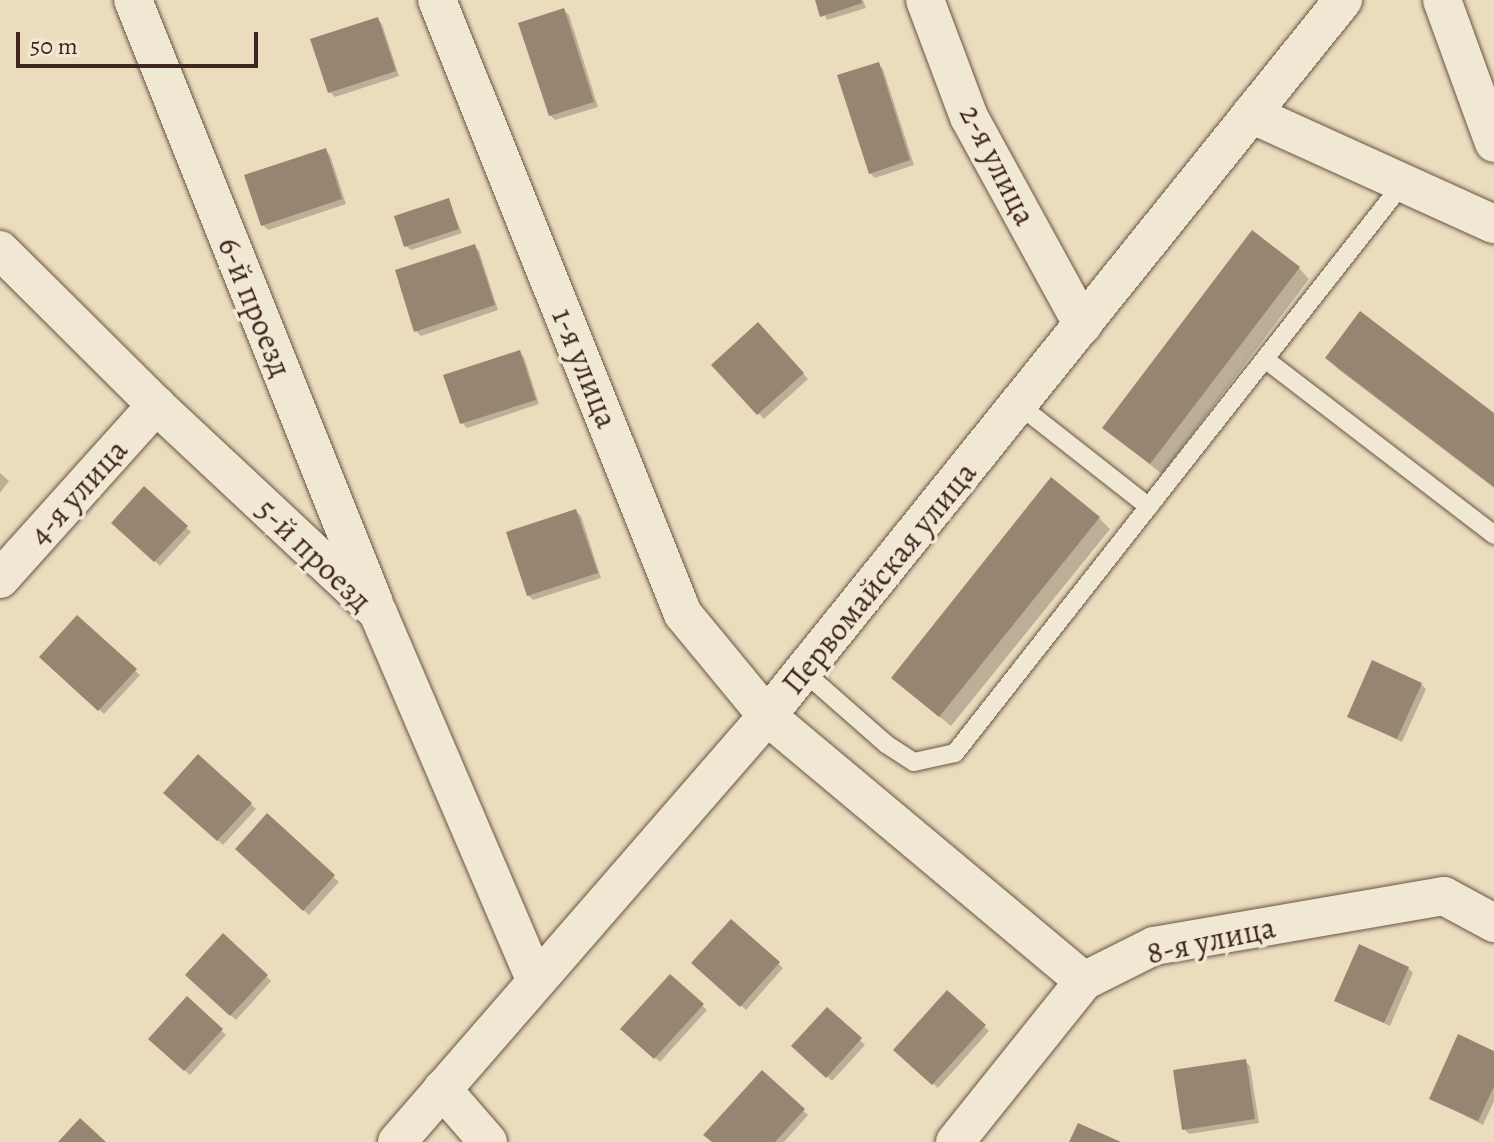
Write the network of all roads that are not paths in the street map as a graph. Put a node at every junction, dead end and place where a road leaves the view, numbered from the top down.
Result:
1 (133, 0) edge
2 (437, 0) edge
3 (925, 0) edge
4 (1343, 0) edge
5 (1442, 0) edge
6 (1251, 114) junction
7 (1494, 143) edge
8 (1403, 183) junction
9 (1494, 224) edge
10 (0, 250) edge
11 (1083, 325) junction
12 (1265, 359) junction
13 (156, 405) junction
14 (1019, 405) junction
15 (1149, 507) junction
16 (1494, 535) edge
17 (0, 579) edge
18 (378, 613) junction
19 (803, 671) junction
20 (767, 716) junction
21 (1494, 923) edge
22 (535, 980) junction
23 (1084, 981) junction
24 (442, 1089) junction
25 (397, 1142) edge
26 (488, 1142) edge
27 (955, 1142) edge

1 - 18 street, 6-й проезд
2 - 20 street, 1-я улица
3 - 11 street, 2-я улица
4 - 6 street, Первомайская улица
5 - 7 street
6 - 8 street
6 - 11 street, Первомайская улица
8 - 9 street
8 - 12 lane
10 - 13 street, 5-й проезд
11 - 14 street, Первомайская улица
12 - 15 lane
12 - 16 lane
13 - 17 street, 4-я улица
13 - 18 street, 5-й проезд
14 - 15 lane
14 - 19 street, Первомайская улица
15 - 19 lane
18 - 22 street, 5-й проезд
19 - 20 street, Первомайская улица
20 - 22 street, Первомайская улица
20 - 23 street, 1-я улица
21 - 23 street, 8-я улица
22 - 24 street, Первомайская улица
23 - 27 street, 8-я улица
24 - 25 street, Первомайская улица
24 - 26 street

